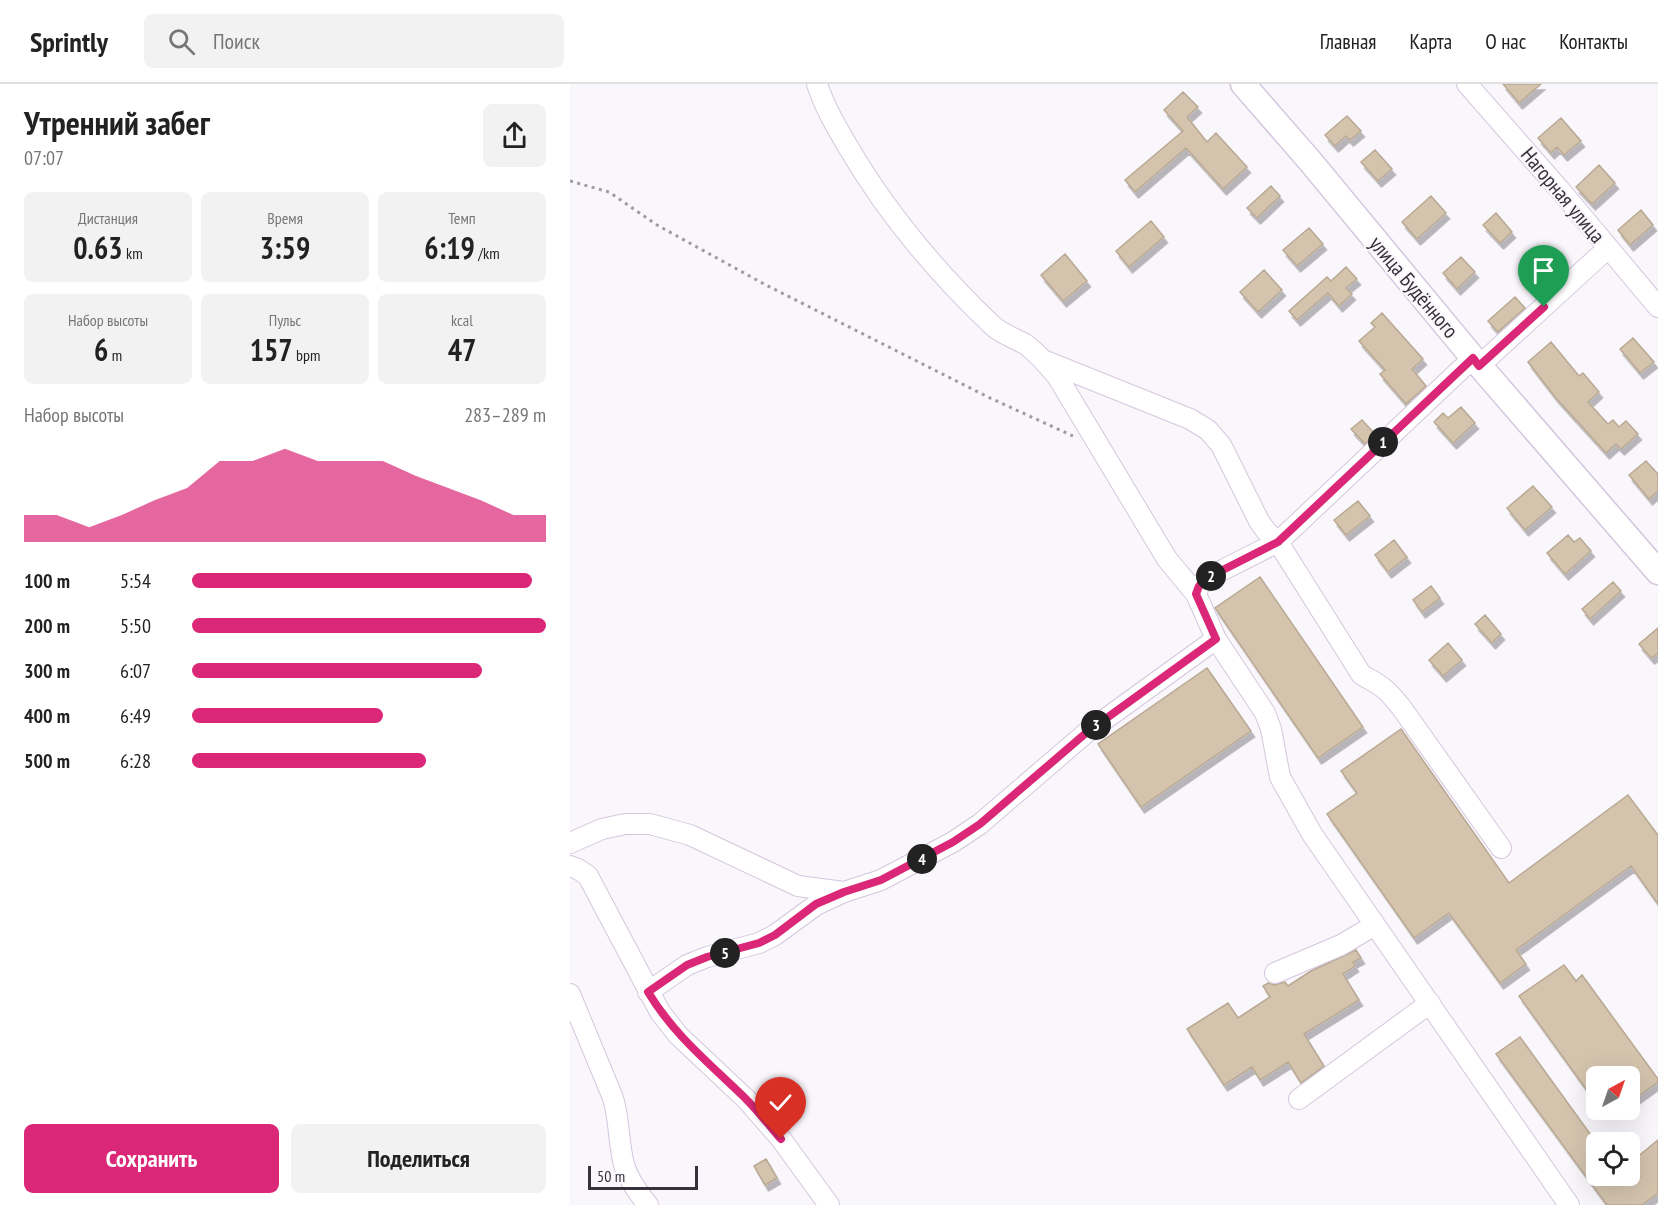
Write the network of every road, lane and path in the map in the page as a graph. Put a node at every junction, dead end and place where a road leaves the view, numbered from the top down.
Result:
1 (817, 84) edge
2 (1243, 84) edge
3 (1467, 84) edge
4 (570, 181) edge
5 (1608, 248) junction
6 (1658, 307) edge
7 (1043, 360) junction
8 (1476, 362) junction
9 (1100, 449) junction
10 (1278, 542) junction
11 (1658, 572) edge
12 (1196, 594) junction
13 (1216, 639) junction
14 (570, 843) edge
15 (1501, 848) dead end
16 (570, 866) edge
17 (844, 892) junction
18 (1375, 925) junction
19 (1275, 973) dead end
20 (648, 992) junction
21 (570, 994) edge
22 (1430, 1003) junction
23 (1299, 1099) dead end
24 (648, 1205) edge
25 (829, 1205) edge
26 (1569, 1205) edge

1 - 7 street
2 - 8 main road, улица Будённого
3 - 5 street, Нагорная улица
4 - 9 path
5 - 6 street, Нагорная улица
5 - 8 street
7 - 9 street
7 - 10 street
8 - 10 street
8 - 11 main road, улица Будённого
9 - 12 street
10 - 12 street
10 - 15 street
12 - 13 street
13 - 17 street
13 - 18 street
14 - 17 street
16 - 20 street
17 - 20 street
18 - 19 street
18 - 22 street
20 - 25 street
21 - 24 street
22 - 23 street
22 - 26 street

